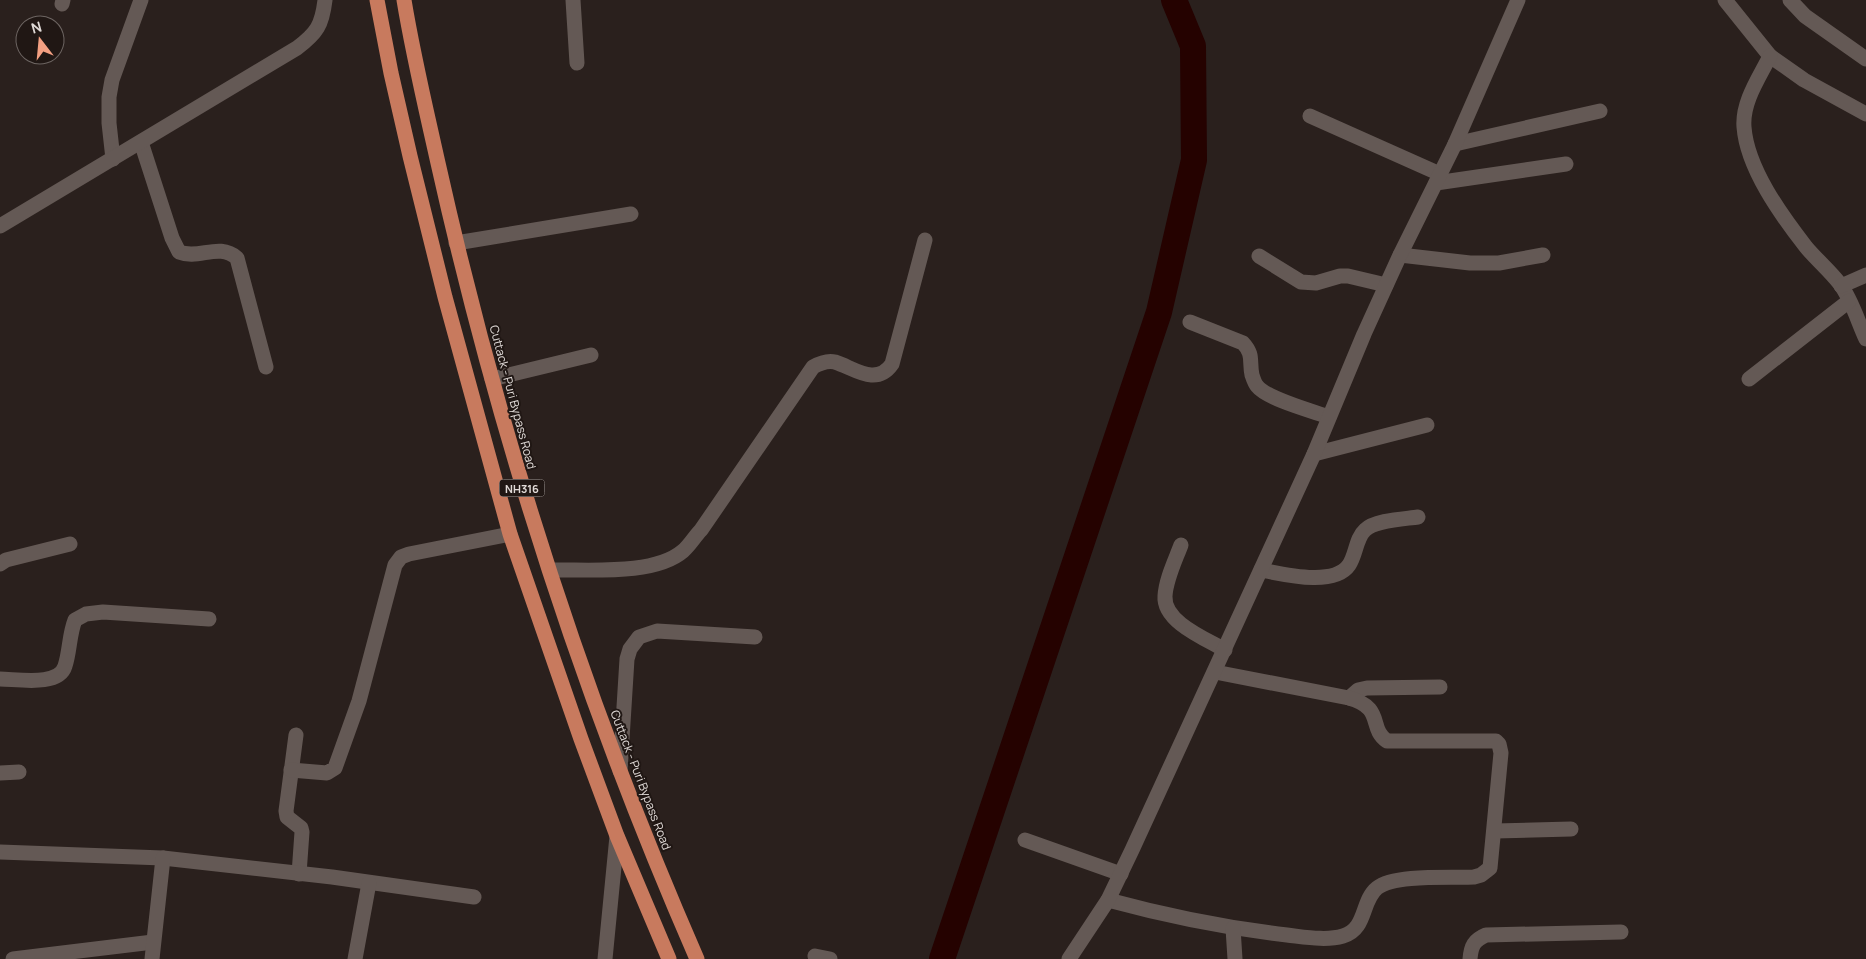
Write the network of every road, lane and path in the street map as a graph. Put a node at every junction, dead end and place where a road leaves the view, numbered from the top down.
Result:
1 (141, 0) edge
2 (325, 0) edge
3 (377, 0) edge
4 (404, 0) edge
5 (573, 0) edge
6 (1518, 0) edge
7 (1724, 0) edge
8 (1790, 0) edge
9 (1770, 56) junction
10 (1866, 59) edge
11 (577, 63) dead end
12 (1600, 111) dead end
13 (1866, 114) edge
14 (1310, 116) dead end
15 (141, 142) junction
16 (1455, 144) junction
17 (113, 159) junction
18 (1566, 164) dead end
19 (1438, 179) junction
20 (631, 214) dead end
21 (0, 226) edge
22 (925, 240) dead end
23 (456, 244) junction
24 (1400, 255) junction
25 (1259, 256) dead end
26 (1543, 256) dead end
27 (1866, 275) edge
28 (1386, 285) junction
29 (1841, 286) junction
30 (1849, 300) junction
31 (1190, 322) dead end
32 (1866, 340) edge
33 (591, 355) dead end
34 (266, 367) dead end
35 (492, 379) junction
36 (1749, 379) dead end
37 (1328, 418) junction
38 (1427, 425) dead end
39 (1314, 454) junction
40 (1418, 518) dead end
41 (510, 534) junction
42 (70, 544) dead end
43 (1181, 545) dead end
44 (0, 564) edge
45 (550, 570) junction
46 (1261, 570) junction
47 (209, 619) dead end
48 (755, 637) dead end
49 (1225, 650) junction
50 (1215, 672) junction
51 (0, 678) edge
52 (1440, 687) dead end
53 (1349, 698) junction
54 (296, 735) dead end
55 (296, 770) junction
56 (620, 771) junction
57 (18, 772) dead end
58 (0, 773) edge
59 (1571, 829) dead end
60 (1495, 831) junction
61 (617, 836) junction
62 (1025, 840) dead end
63 (0, 852) edge
64 (163, 858) junction
65 (299, 874) junction
66 (1121, 874) junction
67 (369, 883) junction
68 (474, 897) dead end
69 (1108, 900) junction
70 (1232, 928) junction
71 (1622, 932) dead end
72 (153, 942) junction
73 (112, 953) edge
74 (54, 956) edge
75 (815, 956) dead end
76 (13, 959) edge
77 (152, 959) edge
78 (355, 959) edge
79 (606, 959) edge
80 (669, 959) edge
81 (697, 959) edge
82 (830, 959) edge
83 (1070, 959) edge
84 (1235, 959) edge
85 (1470, 959) edge

1 - 17 street
2 - 15 street
3 - 41 highway, NH316
4 - 23 highway, Cuttack - Puri Bypass Road / NH316
5 - 11 street
6 - 16 street
7 - 9 street
8 - 10 street
9 - 13 street
9 - 29 street
12 - 16 street
14 - 19 street
15 - 17 street
15 - 34 street
16 - 19 street
17 - 21 street
18 - 19 street
19 - 24 street
20 - 23 street
22 - 45 street
23 - 35 highway, Cuttack - Puri Bypass Road / NH316
24 - 26 street
24 - 28 street
25 - 28 street
27 - 29 street
28 - 37 street
29 - 30 street
30 - 32 street
30 - 36 street
31 - 37 street
33 - 35 street
35 - 45 highway, Cuttack - Puri Bypass Road / NH316
37 - 39 street
38 - 39 street
39 - 46 street
40 - 46 street
41 - 55 street
41 - 61 highway, NH316
42 - 44 street
43 - 49 street
45 - 56 highway, Cuttack - Puri Bypass Road / NH316
46 - 49 street
47 - 51 street
48 - 56 street
49 - 50 street
50 - 53 street
50 - 66 street
52 - 53 street
53 - 60 street
54 - 55 street
55 - 65 street
56 - 81 highway, Cuttack - Puri Bypass Road / NH316
57 - 58 street
59 - 60 street
60 - 70 street
61 - 79 street
61 - 80 highway, NH316
62 - 66 street
63 - 64 street
64 - 65 street
64 - 72 street
65 - 67 street
66 - 69 street
67 - 68 street
67 - 78 street
69 - 70 street
69 - 83 street
70 - 84 street
71 - 85 street
72 - 73 street
72 - 77 street
73 - 74 street
74 - 76 street
75 - 82 street

